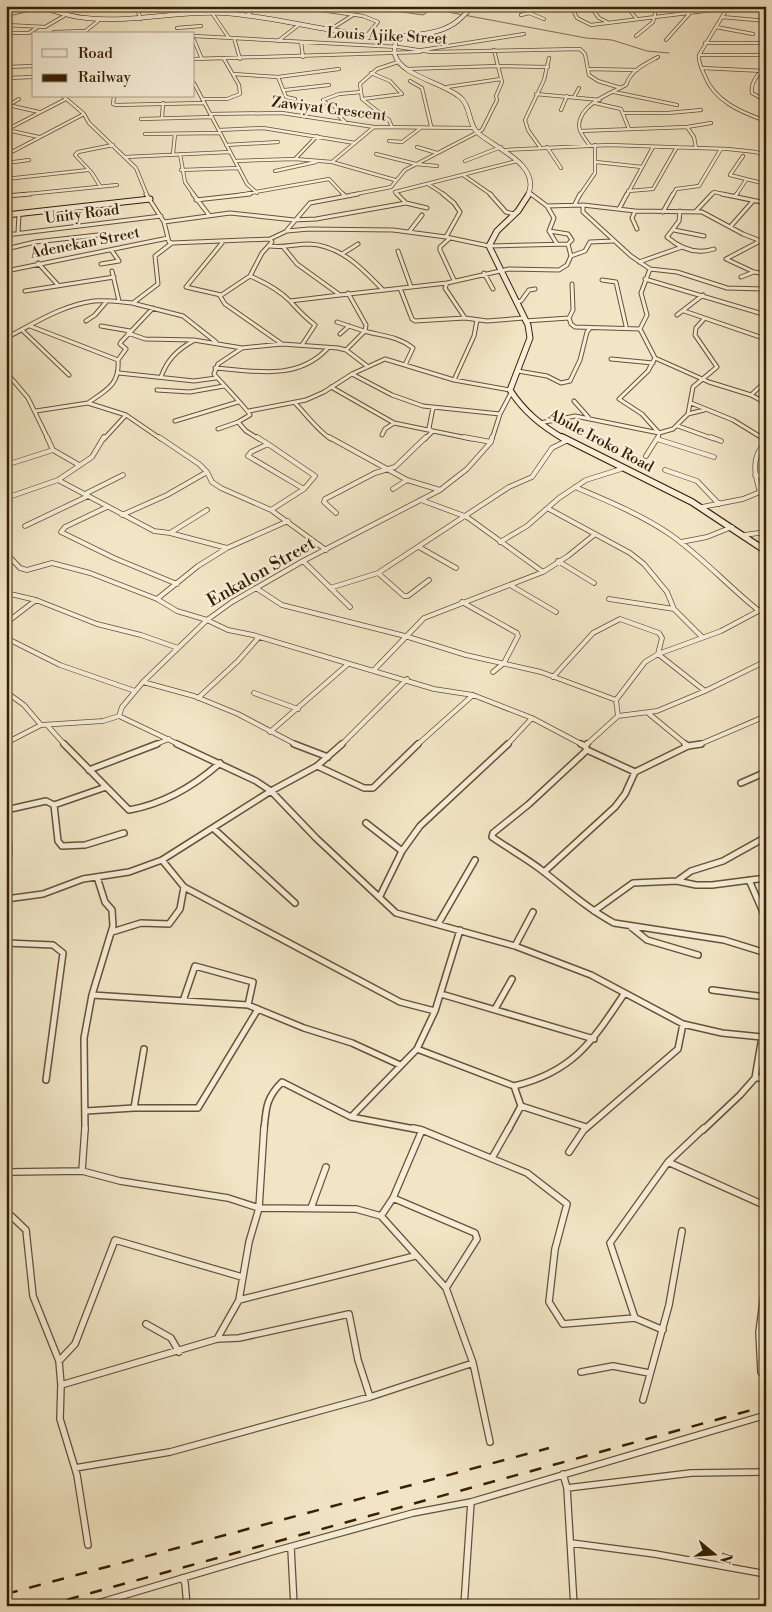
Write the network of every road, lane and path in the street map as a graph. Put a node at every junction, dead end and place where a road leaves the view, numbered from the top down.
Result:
1 (138, 6) edge
2 (206, 6) edge
3 (258, 6) edge
4 (300, 6) edge
5 (350, 6) edge
6 (473, 6) edge
7 (536, 6) edge
8 (571, 6) edge
9 (590, 6) edge
10 (626, 6) edge
11 (657, 6) edge
12 (757, 6) edge
13 (39, 7) edge
14 (728, 7) edge
15 (372, 10) dead end
16 (337, 12) junction
17 (211, 13) junction
18 (529, 13) junction
19 (690, 13) junction
20 (6, 15) edge
21 (247, 15) junction
22 (352, 15) junction
23 (522, 15) dead end
24 (766, 15) edge
25 (64, 16) junction
26 (656, 16) junction
27 (722, 17) junction
28 (141, 19) junction
29 (636, 19) junction
30 (544, 20) dead end
31 (98, 21) junction
32 (766, 21) edge
33 (607, 23) junction
34 (300, 24) junction
35 (6, 25) edge
36 (201, 26) dead end
37 (38, 27) junction
38 (716, 27) junction
39 (177, 28) dead end
40 (183, 28) junction
41 (331, 29) junction
42 (86, 31) joint
43 (54, 32) dead end
44 (185, 32) dead end
45 (6, 33) edge
46 (524, 34) dead end
47 (753, 34) dead end
48 (368, 35) junction
49 (397, 36) junction
50 (636, 36) dead end
51 (229, 38) junction
52 (234, 38) junction
53 (278, 40) junction
54 (666, 40) dead end
55 (195, 41) edge
56 (301, 42) junction
57 (195, 43) edge
58 (705, 43) junction
59 (766, 43) edge
60 (395, 47) junction
61 (494, 50) junction
62 (418, 51) junction
63 (422, 52) junction
64 (394, 54) junction
65 (699, 54) junction
66 (766, 54) edge
67 (302, 56) junction
68 (658, 57) dead end
69 (549, 58) dead end
70 (195, 59) edge
71 (202, 59) junction
72 (224, 59) junction
73 (240, 59) junction
74 (398, 62) junction
75 (32, 66) edge
76 (497, 66) junction
77 (766, 66) edge
78 (6, 67) edge
79 (548, 67) junction
80 (407, 68) junction
81 (702, 68) junction
82 (339, 69) dead end
83 (588, 70) junction
84 (636, 70) junction
85 (762, 70) junction
86 (766, 71) edge
87 (371, 73) junction
88 (233, 74) junction
89 (32, 77) edge
90 (278, 77) junction
91 (6, 78) edge
92 (501, 79) junction
93 (410, 81) dead end
94 (329, 85) dead end
95 (447, 87) junction
96 (195, 88) edge
97 (579, 88) dead end
98 (621, 88) junction
99 (285, 90) junction
100 (361, 92) junction
101 (614, 92) junction
102 (536, 94) junction
103 (568, 96) junction
104 (574, 97) junction
105 (62, 98) edge
106 (65, 98) edge
107 (114, 98) edge
108 (295, 98) dead end
109 (19, 99) dead end
110 (202, 99) junction
111 (362, 99) junction
112 (600, 100) junction
113 (766, 101) edge
114 (163, 103) junction
115 (204, 103) junction
116 (595, 103) junction
117 (677, 105) dead end
118 (7, 106) edge
119 (561, 110) dead end
120 (701, 110) dead end
121 (39, 112) junction
122 (623, 113) junction
123 (84, 114) junction
124 (211, 116) junction
125 (162, 118) junction
126 (141, 119) dead end
127 (766, 121) edge
128 (711, 123) dead end
129 (347, 124) junction
130 (431, 126) junction
131 (374, 127) junction
132 (392, 127) junction
133 (422, 127) junction
134 (687, 127) junction
135 (629, 129) junction
136 (7, 130) edge
137 (476, 130) junction
138 (580, 131) junction
139 (220, 132) junction
140 (145, 134) dead end
141 (175, 134) junction
142 (317, 136) junction
143 (39, 137) junction
144 (389, 141) dead end
145 (278, 142) dead end
146 (355, 143) junction
147 (113, 145) junction
148 (226, 145) junction
149 (596, 145) junction
150 (590, 146) junction
151 (653, 146) junction
152 (417, 147) dead end
153 (540, 147) junction
154 (547, 147) junction
155 (677, 147) junction
156 (503, 148) junction
157 (696, 148) junction
158 (721, 149) junction
159 (230, 152) junction
160 (437, 153) junction
161 (173, 154) junction
162 (180, 154) junction
163 (376, 154) dead end
164 (6, 155) edge
165 (125, 156) junction
166 (743, 156) dead end
167 (766, 156) edge
168 (295, 159) junction
169 (29, 160) dead end
170 (235, 161) junction
171 (322, 161) junction
172 (465, 161) dead end
173 (332, 162) junction
174 (517, 162) junction
175 (596, 162) junction
176 (6, 163) edge
177 (416, 164) junction
178 (437, 166) dead end
179 (239, 168) junction
180 (561, 168) dead end
181 (642, 168) junction
182 (88, 170) junction
183 (181, 170) junction
184 (275, 171) dead end
185 (463, 175) junction
186 (6, 179) edge
187 (395, 180) junction
188 (746, 180) junction
189 (765, 183) edge
190 (428, 184) junction
191 (117, 185) dead end
192 (100, 186) junction
193 (391, 187) junction
194 (628, 191) junction
195 (395, 192) junction
196 (257, 193) junction
197 (530, 193) junction
198 (344, 195) junction
199 (6, 196) edge
200 (735, 196) junction
201 (150, 199) junction
202 (196, 200) junction
203 (753, 201) junction
204 (406, 203) junction
205 (575, 204) junction
206 (766, 204) edge
207 (583, 205) junction
208 (547, 206) junction
209 (427, 208) dead end
210 (619, 209) junction
211 (635, 211) junction
212 (680, 211) junction
213 (663, 212) junction
214 (696, 212) junction
215 (19, 214) junction
216 (514, 214) junction
217 (6, 215) edge
218 (209, 215) junction
219 (422, 215) dead end
220 (161, 216) junction
221 (294, 220) junction
222 (164, 222) junction
223 (731, 226) junction
224 (637, 229) dead end
225 (674, 230) junction
226 (287, 231) junction
227 (409, 232) junction
228 (549, 232) junction
229 (18, 234) junction
230 (107, 234) dead end
231 (6, 235) edge
232 (704, 236) dead end
233 (446, 237) junction
234 (168, 238) junction
235 (450, 238) junction
236 (766, 238) edge
237 (270, 239) junction
238 (761, 240) junction
239 (613, 241) junction
240 (222, 242) junction
241 (172, 243) junction
242 (358, 244) dead end
243 (557, 244) junction
244 (568, 244) junction
245 (270, 246) junction
246 (489, 246) junction
247 (682, 247) junction
248 (6, 248) edge
249 (284, 248) junction
250 (714, 249) dead end
251 (112, 251) junction
252 (398, 251) dead end
253 (342, 254) junction
254 (571, 256) junction
255 (639, 262) junction
256 (38, 263) junction
257 (101, 264) dead end
258 (650, 268) junction
259 (502, 270) junction
260 (6, 271) edge
261 (112, 271) dead end
262 (754, 272) junction
263 (484, 273) junction
264 (766, 274) edge
265 (250, 276) junction
266 (114, 277) junction
267 (741, 277) dead end
268 (645, 279) junction
269 (454, 280) junction
270 (602, 280) dead end
271 (447, 283) junction
272 (572, 284) dead end
273 (58, 285) junction
274 (411, 287) junction
275 (400, 288) junction
276 (493, 289) dead end
277 (535, 289) dead end
278 (766, 289) edge
279 (383, 290) junction
280 (25, 292) dead end
281 (348, 293) junction
282 (340, 294) junction
283 (221, 295) junction
284 (703, 295) junction
285 (107, 301) junction
286 (118, 301) junction
287 (290, 301) junction
288 (517, 302) junction
289 (131, 303) junction
290 (153, 308) junction
291 (684, 311) junction
292 (677, 315) dead end
293 (766, 315) edge
294 (465, 318) junction
295 (569, 318) junction
296 (525, 319) junction
297 (704, 319) junction
298 (477, 320) junction
299 (86, 321) dead end
300 (337, 322) dead end
301 (30, 326) junction
302 (101, 326) dead end
303 (349, 326) junction
304 (626, 326) junction
305 (580, 328) junction
306 (590, 328) junction
307 (640, 329) junction
308 (22, 330) junction
309 (365, 331) junction
310 (129, 332) junction
311 (586, 332) junction
312 (340, 334) dead end
313 (6, 338) edge
314 (194, 340) junction
315 (766, 340) edge
316 (217, 342) junction
317 (282, 344) junction
318 (302, 346) junction
319 (242, 348) junction
320 (327, 349) junction
321 (346, 350) junction
322 (655, 358) junction
323 (611, 359) dead end
324 (118, 360) junction
325 (653, 364) junction
326 (406, 365) junction
327 (367, 366) junction
328 (215, 368) junction
329 (518, 371) junction
330 (6, 372) edge
331 (119, 373) junction
332 (352, 374) junction
333 (69, 375) dead end
334 (160, 377) junction
335 (216, 378) junction
336 (702, 378) junction
337 (454, 380) junction
338 (766, 381) edge
339 (224, 386) junction
340 (330, 387) junction
341 (157, 390) dead end
342 (511, 391) junction
343 (751, 395) junction
344 (574, 400) dead end
345 (238, 402) junction
346 (88, 403) junction
347 (295, 403) junction
348 (691, 403) junction
349 (766, 403) edge
350 (433, 408) junction
351 (705, 410) junction
352 (36, 411) junction
353 (249, 411) junction
354 (500, 414) junction
355 (688, 414) junction
356 (126, 416) junction
357 (589, 418) junction
358 (175, 421) dead end
359 (238, 422) junction
360 (394, 423) junction
361 (540, 423) junction
362 (678, 426) junction
363 (218, 429) dead end
364 (432, 432) junction
365 (659, 433) junction
366 (382, 435) dead end
367 (658, 439) junction
368 (569, 440) junction
369 (721, 441) dead end
370 (766, 441) edge
371 (491, 442) junction
372 (268, 444) junction
373 (53, 450) junction
374 (646, 456) dead end
375 (714, 457) dead end
376 (6, 465) edge
377 (79, 465) junction
378 (621, 469) junction
379 (390, 470) junction
380 (665, 470) dead end
381 (207, 472) junction
382 (755, 475) junction
383 (123, 476) dead end
384 (766, 476) edge
385 (58, 480) junction
386 (408, 480) junction
387 (575, 487) junction
388 (304, 489) junction
389 (393, 489) dead end
390 (440, 490) junction
391 (86, 495) junction
392 (6, 498) edge
393 (421, 500) junction
394 (719, 504) junction
395 (107, 507) junction
396 (702, 507) junction
397 (549, 509) junction
398 (207, 510) dead end
399 (271, 510) junction
400 (336, 513) dead end
401 (122, 515) junction
402 (467, 517) junction
403 (288, 521) junction
404 (25, 526) dead end
405 (733, 527) junction
406 (766, 532) edge
407 (170, 533) junction
408 (744, 534) junction
409 (594, 535) junction
410 (500, 542) junction
411 (681, 542) junction
412 (227, 548) junction
413 (419, 548) junction
414 (326, 550) junction
415 (766, 551) edge
416 (6, 552) edge
417 (303, 561) junction
418 (558, 561) junction
419 (456, 568) dead end
420 (543, 572) junction
421 (378, 573) junction
422 (429, 580) dead end
423 (594, 583) dead end
424 (177, 584) junction
425 (510, 586) junction
426 (256, 588) junction
427 (330, 588) junction
428 (6, 593) edge
429 (157, 599) junction
430 (609, 599) dead end
431 (36, 600) junction
432 (462, 602) junction
433 (350, 607) dead end
434 (766, 607) edge
435 (674, 609) junction
436 (758, 610) junction
437 (556, 612) dead end
438 (207, 620) junction
439 (6, 624) edge
440 (404, 636) junction
441 (259, 637) junction
442 (702, 637) junction
443 (6, 638) edge
444 (178, 648) junction
445 (658, 654) junction
446 (766, 661) edge
447 (504, 663) junction
448 (348, 664) junction
449 (374, 670) junction
450 (493, 672) dead end
451 (553, 677) junction
452 (407, 679) junction
453 (143, 682) junction
454 (705, 690) junction
455 (135, 691) junction
456 (6, 692) edge
457 (254, 693) dead end
458 (473, 695) junction
459 (198, 698) junction
460 (616, 700) junction
461 (298, 709) junction
462 (648, 713) junction
463 (119, 716) junction
464 (618, 716) junction
465 (766, 716) edge
466 (532, 718) junction
467 (41, 725) junction
468 (47, 725) junction
469 (270, 732) junction
470 (169, 739) junction
471 (6, 743) edge
472 (688, 746) junction
473 (586, 748) junction
474 (328, 757) junction
475 (220, 764) junction
476 (317, 766) junction
477 (89, 770) junction
478 (635, 772) junction
479 (766, 772) edge
480 (740, 783) dead end
481 (106, 787) junction
482 (271, 791) junction
483 (54, 805) junction
484 (6, 812) edge
485 (366, 823) dead end
486 (214, 828) junction
487 (7, 831) edge
488 (124, 832) dead end
489 (766, 837) edge
490 (402, 851) junction
491 (162, 860) junction
492 (475, 860) dead end
493 (544, 872) junction
494 (97, 877) junction
495 (766, 878) edge
496 (7, 880) edge
497 (749, 880) junction
498 (677, 881) junction
499 (184, 886) junction
500 (6, 891) edge
501 (380, 896) junction
502 (6, 899) edge
503 (295, 903) dead end
504 (594, 911) junction
505 (533, 912) dead end
506 (766, 920) edge
507 (438, 924) junction
508 (631, 926) junction
509 (460, 930) junction
510 (112, 932) junction
511 (6, 943) edge
512 (515, 946) junction
513 (766, 954) edge
514 (698, 955) dead end
515 (512, 979) dead end
516 (712, 990) dead end
517 (441, 994) junction
518 (624, 994) junction
519 (92, 995) junction
520 (766, 997) edge
521 (183, 1001) junction
522 (248, 1005) junction
523 (258, 1009) junction
524 (495, 1009) junction
525 (435, 1011) junction
526 (683, 1024) junction
527 (764, 1036) edge
528 (594, 1039) junction
529 (144, 1049) dead end
530 (417, 1050) junction
531 (400, 1065) junction
532 (755, 1078) junction
533 (766, 1078) edge
534 (46, 1080) dead end
535 (514, 1086) junction
536 (521, 1106) junction
537 (134, 1108) junction
538 (86, 1111) junction
539 (351, 1117) junction
540 (586, 1127) junction
541 (422, 1130) junction
542 (569, 1152) dead end
543 (492, 1158) junction
544 (668, 1162) junction
545 (326, 1167) dead end
546 (82, 1171) junction
547 (6, 1174) edge
548 (393, 1198) junction
549 (766, 1206) edge
550 (259, 1208) junction
551 (311, 1208) junction
552 (6, 1211) edge
553 (381, 1216) junction
554 (682, 1230) dead end
555 (415, 1256) junction
556 (242, 1277) junction
557 (766, 1280) edge
558 (446, 1288) junction
559 (239, 1300) junction
560 (635, 1318) junction
561 (146, 1324) dead end
562 (663, 1330) junction
563 (217, 1339) junction
564 (178, 1352) junction
565 (59, 1361) junction
566 (473, 1363) junction
567 (581, 1372) dead end
568 (761, 1372) dead end
569 (649, 1373) junction
570 (62, 1385) junction
571 (370, 1397) junction
572 (643, 1400) dead end
573 (766, 1415) edge
574 (490, 1442) dead end
575 (75, 1468) junction
576 (766, 1472) edge
577 (563, 1474) junction
578 (567, 1488) junction
579 (471, 1502) junction
580 (571, 1543) junction
581 (88, 1545) dead end
582 (291, 1548) junction
583 (766, 1574) edge
584 (182, 1578) junction
585 (88, 1606) edge
586 (187, 1606) edge
587 (294, 1606) edge
588 (464, 1606) edge
589 (574, 1606) edge

1 - 28 street
2 - 17 street
3 - 21 street
4 - 16 street
5 - 15 street
5 - 16 street
6 - 49 street
7 - 18 street
8 - 33 street
9 - 33 street
10 - 29 street
11 - 26 street
12 - 24 street
13 - 20 street
13 - 25 street
14 - 19 street
14 - 27 street
16 - 22 street
17 - 21 street
17 - 28 street
17 - 51 street
18 - 23 street
18 - 30 street
19 - 26 street
19 - 54 street
21 - 34 street
22 - 41 street
22 - 48 street
25 - 31 street
25 - 37 street
26 - 29 street
26 - 50 street
27 - 32 street
27 - 38 street
28 - 31 street
29 - 33 street
31 - 42 street
34 - 41 street
34 - 53 street
35 - 37 street
36 - 40 street
37 - 45 street
38 - 47 street
38 - 58 street
39 - 40 street
40 - 44 street
41 - 48 street
42 - 43 street
46 - 62 street
48 - 49 street
49 - 60 street
51 - 52 street, Louis Ajike Street
51 - 55 street, Louis Ajike Street
52 - 53 street, Louis Ajike Street
52 - 73 street
53 - 56 street, Louis Ajike Street
56 - 60 street, Louis Ajike Street
56 - 67 street
57 - 71 street
58 - 59 street
58 - 65 street
60 - 62 street, Louis Ajike Street
60 - 64 street
61 - 63 street, Louis Ajike Street
61 - 76 street
61 - 83 street, Louis Ajike Street
62 - 63 street, Louis Ajike Street
63 - 64 street
64 - 67 street
64 - 74 street
65 - 66 street
65 - 81 street
67 - 73 street
68 - 84 street
69 - 79 street
70 - 71 street
71 - 72 street
72 - 73 street
72 - 88 street
74 - 80 street
74 - 87 street
75 - 78 street
76 - 79 street
76 - 80 street
76 - 92 street
77 - 85 street
79 - 102 street
80 - 95 street
81 - 85 street
81 - 127 street
82 - 90 street
83 - 84 street
83 - 98 street
84 - 98 street
85 - 86 street
85 - 113 street
87 - 100 street
87 - 111 street
88 - 90 street
88 - 110 street
89 - 91 street
90 - 99 street
92 - 95 street
92 - 137 street
93 - 130 street
94 - 99 street
95 - 137 street
96 - 110 street
97 - 104 street
98 - 101 street
99 - 108 street
100 - 111 street
100 - 129 street
101 - 112 street
101 - 117 street
102 - 103 street
102 - 153 street
103 - 104 street
103 - 119 street
104 - 112 street
105 - 121 street
106 - 123 street
107 - 114 street
109 - 118 street
110 - 115 street
111 - 132 street
112 - 116 street
114 - 115 street
114 - 125 street
115 - 124 street
116 - 122 street
116 - 138 street
118 - 121 street
120 - 122 street
121 - 136 street
122 - 135 street
123 - 143 street
123 - 147 street
124 - 125 street, Zawiyat Crescent
124 - 129 street, Zawiyat Crescent
124 - 139 street
125 - 126 street, Zawiyat Crescent
128 - 134 street
129 - 131 street, Zawiyat Crescent
130 - 133 street, Zawiyat Crescent
130 - 137 street, Zawiyat Crescent
131 - 132 street, Zawiyat Crescent
131 - 146 street
132 - 133 street, Zawiyat Crescent
133 - 144 street
134 - 135 street
134 - 157 street
135 - 138 street
136 - 143 street
137 - 156 street
137 - 160 street
138 - 150 street
139 - 141 street
139 - 142 street
139 - 148 street
140 - 141 street
141 - 161 street
142 - 146 street
142 - 168 street
143 - 164 street
145 - 148 street
146 - 173 street
147 - 165 street
147 - 182 street
148 - 159 street
149 - 150 street
149 - 151 street
149 - 175 street
150 - 154 street
151 - 155 street
151 - 181 street
152 - 160 street
153 - 154 street
153 - 156 street
154 - 180 street
155 - 157 street
155 - 194 street
156 - 172 street
156 - 174 street
157 - 158 street
158 - 167 street
158 - 213 street
159 - 162 street
159 - 170 street
160 - 177 street
161 - 162 street
161 - 165 street
162 - 183 street
163 - 177 street
165 - 201 street
166 - 188 street
168 - 170 street
168 - 171 street
169 - 176 street
170 - 179 street
171 - 173 street
171 - 184 street
173 - 187 street
174 - 185 street
174 - 197 street
175 - 181 street
175 - 205 street
177 - 178 street
177 - 187 street
179 - 183 street
179 - 196 street
181 - 194 street
182 - 186 street
182 - 192 street
183 - 202 street
185 - 190 street
185 - 216 street
187 - 193 street
188 - 189 street
188 - 200 street
190 - 195 street
190 - 233 street
191 - 192 street
192 - 199 street
193 - 195 street
193 - 198 street
194 - 210 street
195 - 204 street
196 - 198 street
196 - 202 street
197 - 208 street
197 - 216 street
198 - 221 street
200 - 203 street
200 - 214 street
201 - 215 street
201 - 220 street
202 - 218 street
203 - 206 street
203 - 223 street
204 - 209 street
204 - 221 street
205 - 207 street
205 - 208 street
207 - 210 street
207 - 239 street
208 - 228 street
210 - 211 street
211 - 213 street
211 - 224 street
212 - 213 street
212 - 214 street
212 - 225 street
214 - 223 street
215 - 217 street
215 - 229 street
216 - 246 street
218 - 221 street
218 - 222 street
219 - 227 street
220 - 222 street
220 - 229 street, Unity Road
221 - 226 street
222 - 234 street
223 - 238 street
225 - 232 street
225 - 247 street
226 - 227 street
226 - 237 street
227 - 233 street
228 - 243 street
228 - 244 street
229 - 231 street, Unity Road
230 - 248 street
233 - 235 street
234 - 241 street
234 - 251 street, Adenekan Street
235 - 246 street
235 - 269 street
236 - 238 street
237 - 240 street
237 - 245 street
238 - 262 street
239 - 254 street
239 - 255 street
240 - 241 street
240 - 283 street
241 - 289 street
242 - 253 street
243 - 244 street
243 - 246 street
244 - 254 street
245 - 249 street
245 - 265 street
246 - 259 street
247 - 250 street
247 - 255 street
249 - 253 street
249 - 282 street
251 - 256 street, Adenekan Street
251 - 257 street
252 - 274 street
253 - 279 street
254 - 259 street
255 - 258 street
256 - 260 street, Adenekan Street
256 - 273 street
258 - 268 street
258 - 278 street
259 - 263 street
259 - 288 street
261 - 266 street
262 - 264 street
262 - 267 street
263 - 269 street
263 - 276 street
265 - 283 street
265 - 287 street
266 - 273 street
266 - 286 street
268 - 284 street
268 - 307 street
269 - 271 street
270 - 304 street
271 - 274 street
271 - 294 street
272 - 295 street
273 - 280 street
274 - 275 street
275 - 279 street
275 - 294 street
277 - 288 street
279 - 281 street
281 - 282 street
281 - 309 street
282 - 287 street
283 - 317 street
284 - 291 street
284 - 293 street
285 - 286 street
285 - 299 street
285 - 301 street
286 - 289 street
287 - 318 street
288 - 296 street
289 - 290 street
290 - 310 street
290 - 316 street
291 - 292 street
291 - 297 street
294 - 298 street
295 - 296 street
295 - 305 street
296 - 298 street
296 - 329 street
297 - 315 street
297 - 336 street
298 - 337 street
300 - 303 street
301 - 308 street
301 - 324 street
302 - 310 street
303 - 309 street
303 - 312 street
304 - 306 street
304 - 307 street
305 - 306 street
305 - 311 street
306 - 311 street
307 - 322 street
308 - 313 street
308 - 333 street
309 - 321 street
309 - 326 street
310 - 314 street
310 - 324 street
311 - 329 street
314 - 316 street
314 - 334 street
316 - 319 street
317 - 318 street
317 - 319 street
318 - 320 street
319 - 328 street
320 - 321 street
320 - 328 street
321 - 327 street
322 - 325 street
322 - 336 street
323 - 325 street
324 - 331 street
325 - 365 street
326 - 327 street
326 - 337 street
327 - 332 street
328 - 335 street
329 - 342 street
330 - 352 street
331 - 334 street
331 - 346 street
332 - 340 street
332 - 350 street
334 - 335 street
335 - 339 street
336 - 343 street
336 - 348 street
337 - 342 street
338 - 343 street
339 - 341 street
339 - 345 street
340 - 347 street
340 - 360 street
342 - 354 street, Enkalon Street
342 - 361 street, Abule Iroko Road
343 - 349 street
344 - 357 street
345 - 353 street
345 - 358 street
346 - 352 street
346 - 356 street
347 - 353 street
347 - 379 street
348 - 351 street
348 - 355 street
350 - 354 street
350 - 364 street
351 - 355 street
351 - 370 street
352 - 373 street
353 - 359 street
354 - 371 street, Enkalon Street
355 - 362 street
356 - 377 street
356 - 381 street
357 - 361 street
357 - 365 street
359 - 363 street
359 - 372 street
360 - 364 street
360 - 366 street
361 - 368 street, Abule Iroko Road
362 - 365 street
362 - 369 street
364 - 371 street
364 - 379 street
365 - 367 street
367 - 374 street
367 - 375 street
368 - 378 street, Abule Iroko Road
368 - 402 street
370 - 382 street
371 - 390 street, Enkalon Street
372 - 388 street
372 - 388 street
373 - 376 street
373 - 377 street
377 - 385 street
378 - 387 street
378 - 396 street, Abule Iroko Road
379 - 386 street
379 - 400 street
380 - 394 street
381 - 399 street
381 - 401 street
382 - 384 street
382 - 394 street
383 - 391 street
385 - 391 street
385 - 392 street
386 - 389 street
386 - 390 street
387 - 397 street
387 - 411 street
388 - 399 street
390 - 393 street, Enkalon Street
391 - 395 street
391 - 404 street
393 - 402 street
393 - 414 street, Enkalon Street
394 - 396 street
395 - 401 street
395 - 424 street
396 - 405 street, Abule Iroko Road
397 - 409 street
397 - 410 street
398 - 407 street
399 - 403 street
401 - 407 street
402 - 410 street
402 - 413 street
403 - 412 street
403 - 414 street
405 - 408 street, Abule Iroko Road
405 - 411 street
406 - 408 street
407 - 412 street
408 - 415 street, Abule Iroko Road
409 - 418 street
409 - 435 street
410 - 420 street
411 - 436 street
412 - 424 street
413 - 419 street
413 - 421 street
414 - 417 street, Enkalon Street
416 - 429 street
417 - 426 street, Enkalon Street
417 - 427 street
418 - 420 street
418 - 423 street
420 - 425 street
421 - 422 street
421 - 427 street
424 - 429 street
425 - 432 street
425 - 437 street
426 - 438 street, Enkalon Street
426 - 440 street
427 - 433 street
428 - 431 street
429 - 438 street
430 - 435 street
431 - 439 street
431 - 444 street
432 - 440 street
432 - 447 street
434 - 436 street
435 - 442 street
436 - 442 street
438 - 441 street
438 - 444 street, Enkalon Street
440 - 447 street
440 - 449 street
441 - 448 street
441 - 459 street
442 - 445 street
443 - 455 street
444 - 453 street, Enkalon Street
445 - 451 street
445 - 454 street
445 - 460 street
446 - 454 street
447 - 450 street
447 - 451 street
448 - 449 street
448 - 461 street
449 - 452 street
451 - 460 street
452 - 458 street
452 - 474 street
453 - 455 street, Enkalon Street
453 - 459 street
454 - 462 street
455 - 463 street, Enkalon Street
456 - 467 street
457 - 461 street
458 - 466 street
458 - 476 street
459 - 469 street
460 - 464 street
461 - 469 street
462 - 464 street
462 - 472 street
463 - 468 street
463 - 470 street
464 - 473 street
465 - 472 street
466 - 473 street
466 - 490 street
467 - 468 street
467 - 471 street
468 - 477 street
469 - 474 street
470 - 475 street
470 - 477 street
472 - 478 street
473 - 478 street
473 - 493 street
474 - 476 street
475 - 481 street
475 - 482 street
476 - 482 street
477 - 481 street
478 - 493 street
479 - 480 street
481 - 483 street
482 - 486 street
482 - 501 street
483 - 484 street
483 - 488 street
484 - 487 street
485 - 490 street
486 - 491 street
486 - 503 street
487 - 496 street
489 - 498 street
490 - 501 street
491 - 494 street
491 - 499 street
492 - 507 street
493 - 504 street
494 - 502 street
494 - 510 street
495 - 497 street
496 - 500 street
497 - 498 street
497 - 506 street
498 - 504 street
499 - 510 street
499 - 525 street
501 - 507 street
504 - 508 street
505 - 512 street
507 - 509 street
508 - 513 street
508 - 514 street
509 - 512 street
509 - 517 street
510 - 519 street
511 - 534 street
512 - 518 street
515 - 524 street
516 - 520 street
517 - 524 street
517 - 525 street
518 - 526 street
518 - 528 street
519 - 521 street
519 - 538 street
521 - 522 street
521 - 522 street
522 - 523 street
523 - 531 street
523 - 537 street
524 - 528 street
525 - 530 street
526 - 527 street
526 - 540 street
527 - 532 street
528 - 535 street
529 - 537 street
530 - 531 street
530 - 535 street
531 - 539 street
532 - 533 street
532 - 544 street
535 - 536 street
536 - 540 street
536 - 543 street
537 - 538 street
538 - 546 street
539 - 541 street
539 - 550 street
540 - 542 street
541 - 543 street
541 - 548 street
543 - 560 street
544 - 549 street
544 - 560 street
545 - 551 street
546 - 547 street
546 - 550 street
548 - 553 street
548 - 558 street
550 - 551 street
550 - 556 street
551 - 553 street
552 - 565 street
553 - 555 street
554 - 562 street
555 - 558 street
555 - 559 street
556 - 559 street
556 - 565 street
557 - 568 street
558 - 566 street
559 - 563 street
560 - 562 street
561 - 564 street
562 - 569 street
563 - 564 street
563 - 571 street
564 - 570 street
565 - 570 street
566 - 571 street
566 - 574 street
567 - 569 street
569 - 572 street
570 - 575 street
571 - 575 street
573 - 577 street
575 - 581 street
576 - 578 street
577 - 578 street
577 - 579 street
578 - 580 street
579 - 582 street
579 - 588 street
580 - 583 street
580 - 589 street
582 - 584 street
582 - 587 street
584 - 585 street
584 - 586 street

